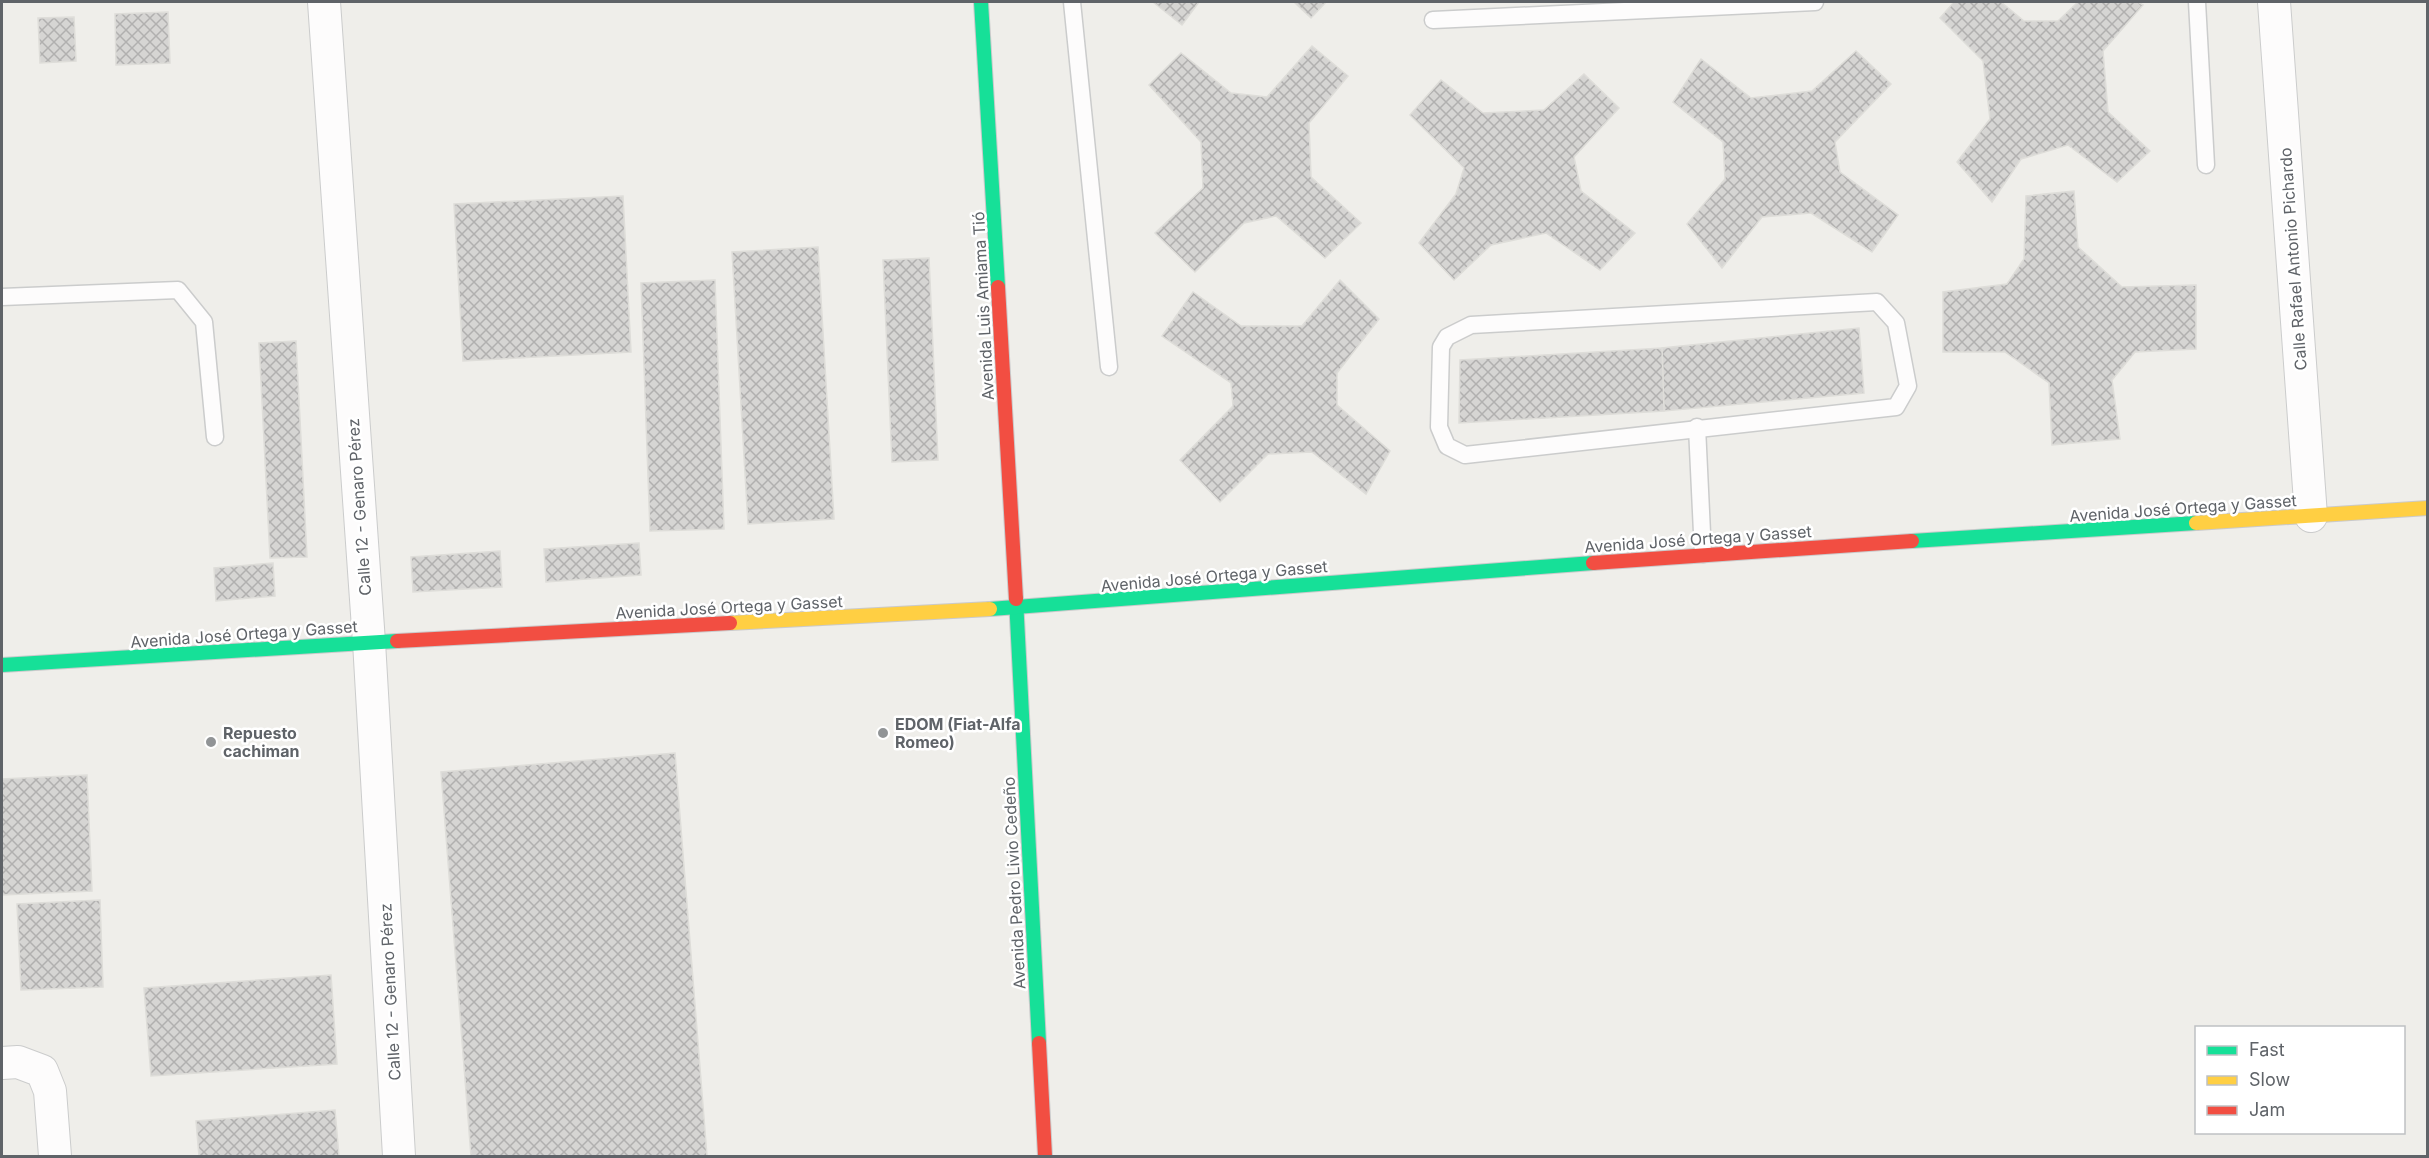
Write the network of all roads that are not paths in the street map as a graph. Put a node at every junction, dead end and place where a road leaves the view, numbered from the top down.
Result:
1 (324, 2) edge
2 (981, 2) edge
3 (1072, 2) edge
4 (1815, 2) edge
5 (2197, 2) edge
6 (2274, 2) edge
7 (1548, 8) edge
8 (1433, 20) dead end
9 (2206, 165) dead end
10 (2, 297) edge
11 (1109, 367) dead end
12 (1697, 427) junction
13 (215, 437) dead end
14 (2427, 508) edge
15 (2311, 516) junction
16 (1703, 554) junction
17 (1017, 608) junction
18 (369, 642) junction
19 (2, 665) edge
20 (2, 1064) edge
21 (55, 1156) edge
22 (399, 1156) edge
23 (1045, 1156) edge

1 - 18 street, Calle 12 - Genaro Pérez
2 - 17 main road, Avenida Luis Amiama Tió
3 - 11 lane
4 - 7 lane
5 - 9 lane
6 - 15 street, Calle Rafael Antonio Pichardo
7 - 8 lane
10 - 13 lane
12 - 12 lane
12 - 16 lane
14 - 15 main road, Avenida José Ortega y Gasset
15 - 16 main road, Avenida José Ortega y Gasset
16 - 17 main road, Avenida José Ortega y Gasset
17 - 18 main road, Avenida José Ortega y Gasset
17 - 23 main road, Avenida Pedro Livio Cedeño
18 - 19 main road, Avenida José Ortega y Gasset
18 - 22 street, Calle 12 - Genaro Pérez
20 - 21 street

